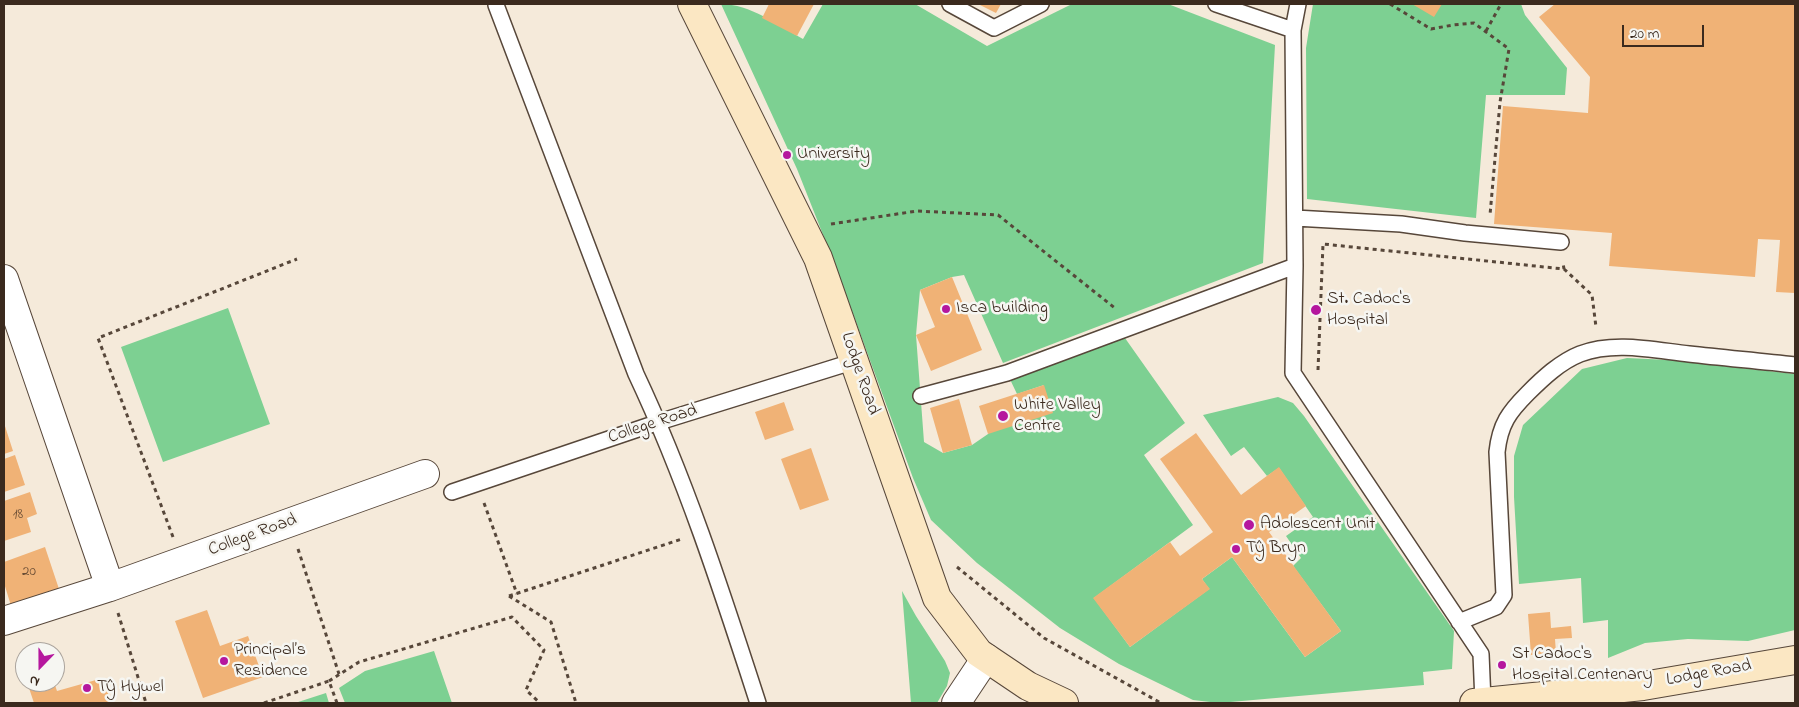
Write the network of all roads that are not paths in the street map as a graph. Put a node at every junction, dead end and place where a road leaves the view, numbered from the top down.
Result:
1 (692, 4) edge
2 (950, 4) edge
3 (1041, 4) edge
4 (1216, 4) edge
5 (1298, 4) edge
6 (496, 5) edge
7 (1293, 30) junction
8 (1295, 218) junction
9 (1561, 242) road end
10 (1295, 266) junction
11 (4, 279) edge
12 (855, 362) junction
13 (1795, 365) edge
14 (921, 396) dead end
15 (659, 422) junction
16 (425, 474) dead end
17 (452, 492) dead end
18 (110, 587) junction
19 (4, 621) edge
20 (1459, 622) junction
21 (986, 658) junction
22 (1795, 660) edge
23 (758, 703) edge
24 (956, 703) edge
25 (1064, 703) edge
26 (1478, 703) edge

1 - 12 street, Lodge Road
2 - 3 lane
4 - 7 lane
5 - 7 lane
6 - 15 lane
7 - 8 lane
8 - 9 lane
8 - 10 lane
10 - 14 lane
10 - 20 lane
11 - 18 street
12 - 15 lane, College Road
12 - 21 street, Lodge Road
13 - 20 lane
15 - 17 lane, College Road
15 - 23 lane
16 - 18 street, College Road
18 - 19 street, College Road
20 - 26 lane
21 - 24 street
21 - 25 street, Lodge Road
22 - 26 street, Lodge Road

